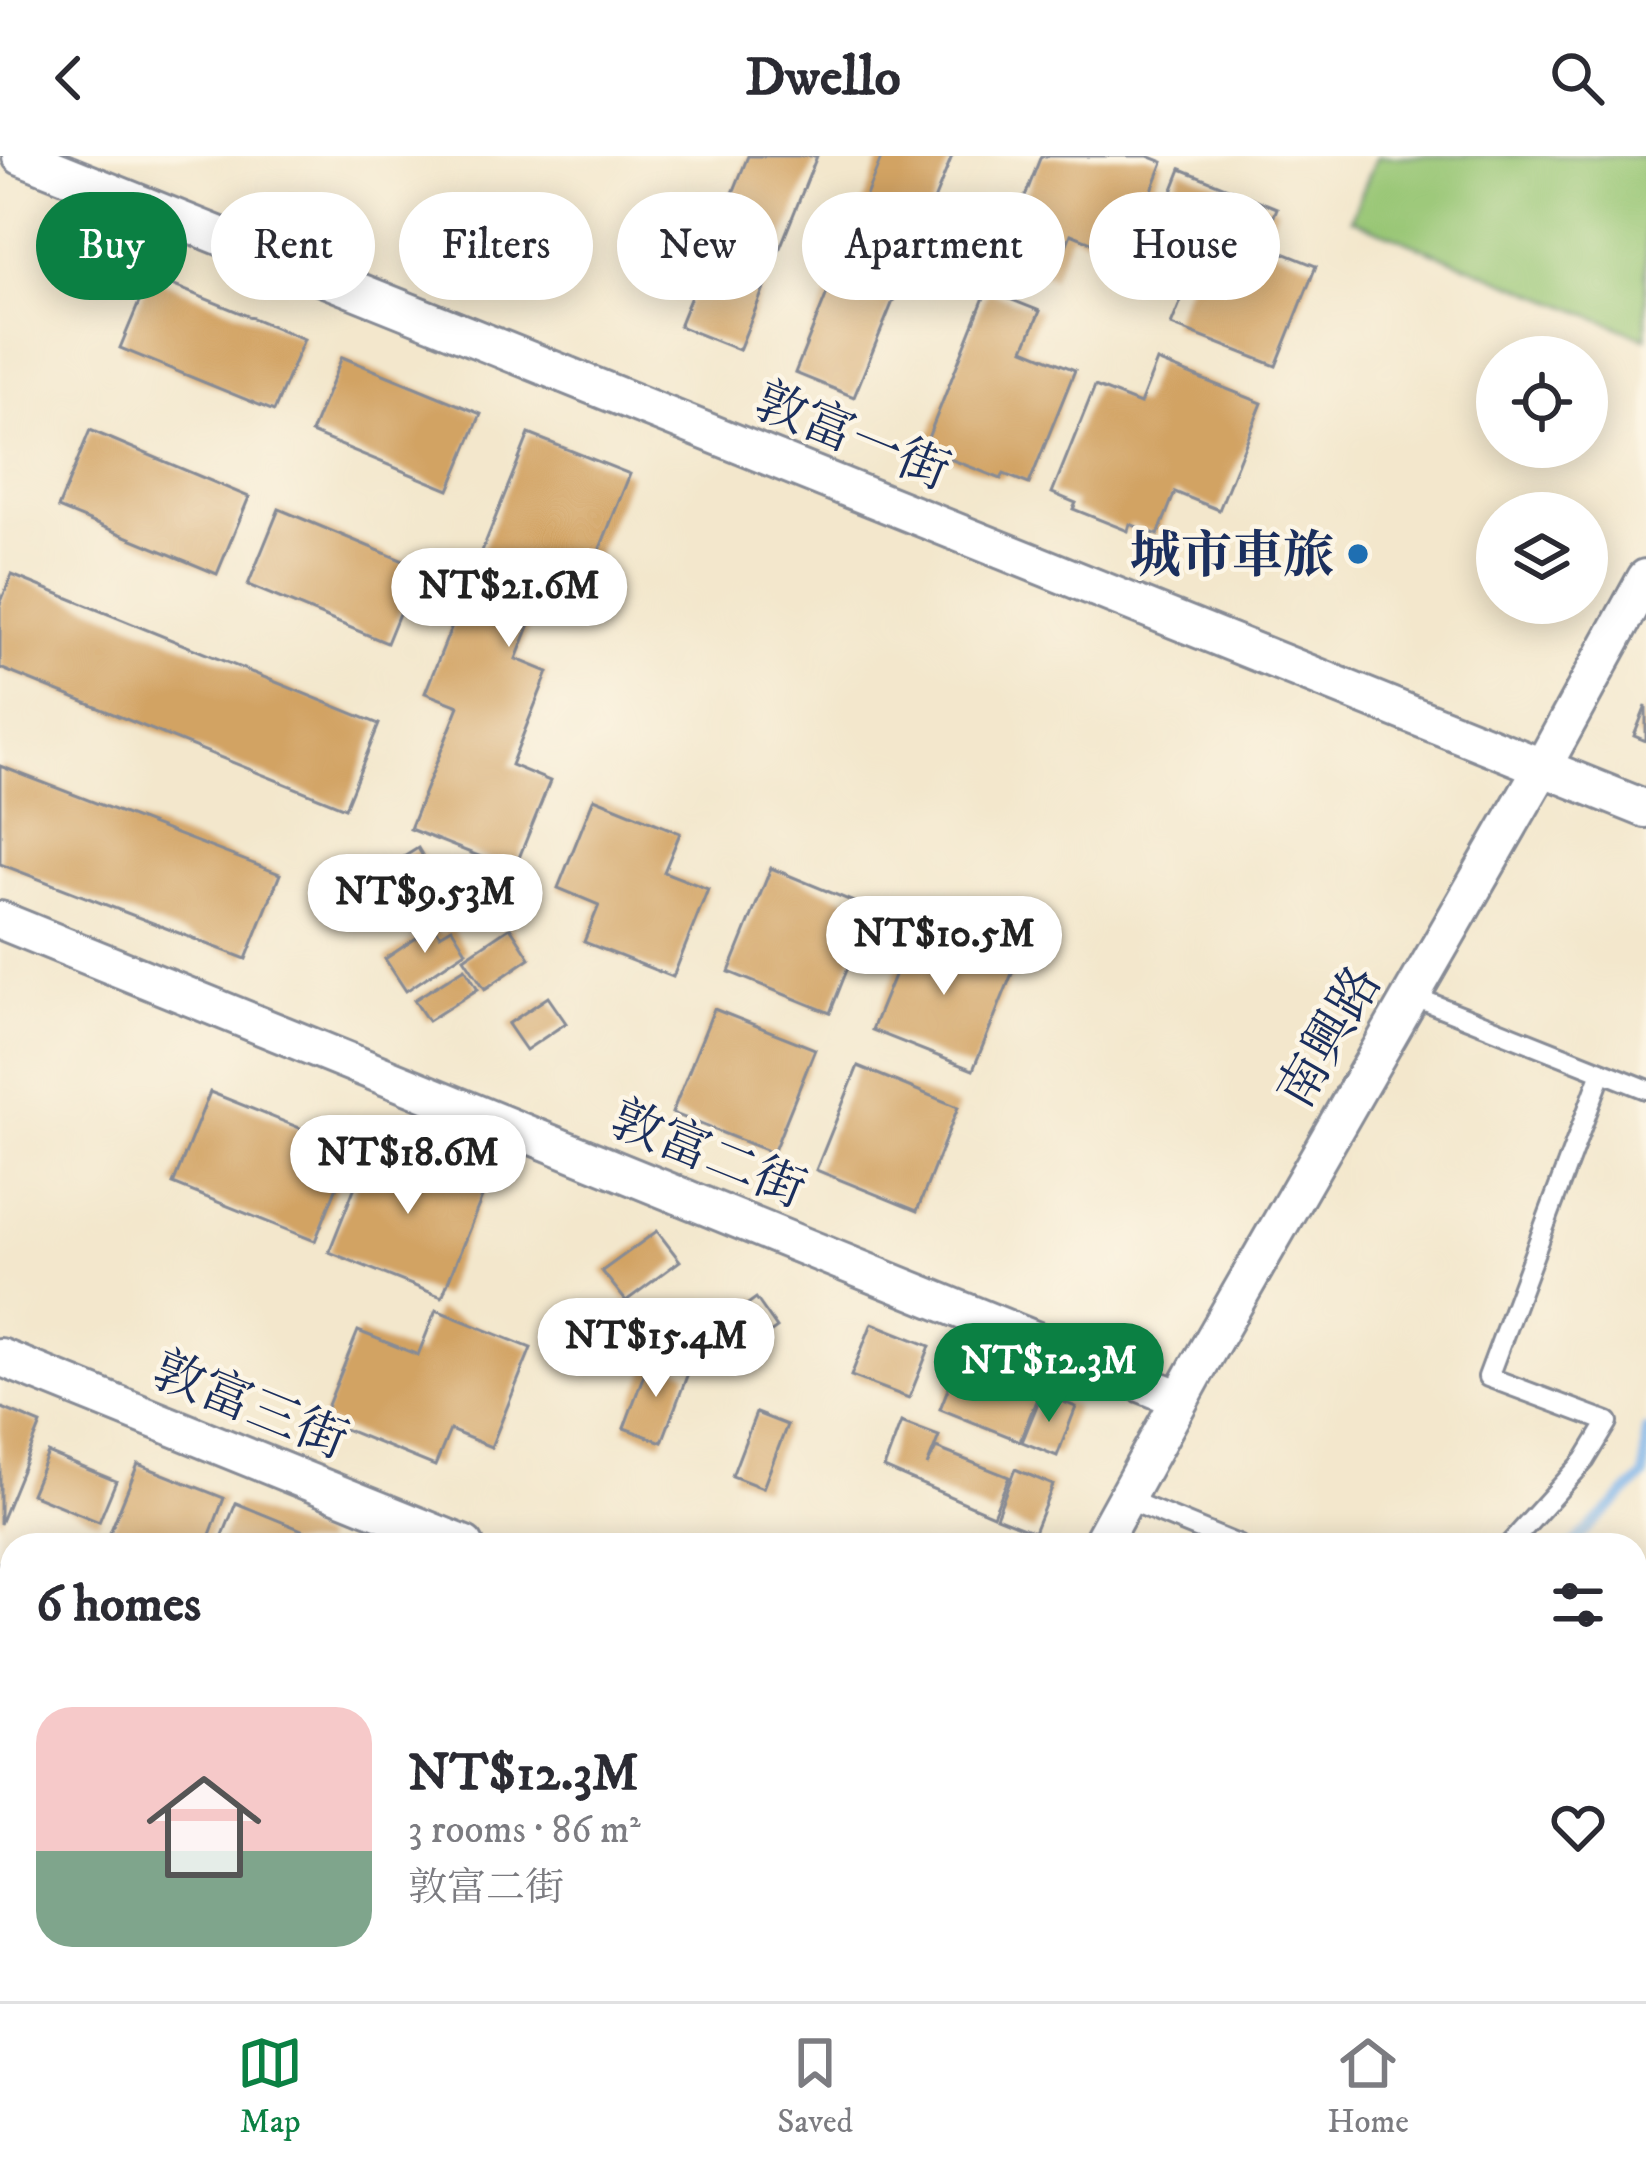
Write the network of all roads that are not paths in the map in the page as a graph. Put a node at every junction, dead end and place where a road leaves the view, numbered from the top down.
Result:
1 (21, 156) edge
2 (1646, 578) edge
3 (1542, 768) junction
4 (1646, 809) edge
5 (0, 920) edge
6 (1410, 995) junction
7 (1602, 1072) junction
8 (1646, 1089) edge
9 (0, 1358) edge
10 (1180, 1399) junction
11 (1126, 1499) junction
12 (435, 1533) edge
13 (1107, 1533) edge
14 (1209, 1533) edge
15 (1520, 1533) edge

1 - 3 street, 敦富一街
2 - 3 street, 南興路
3 - 4 street, 敦富一街
3 - 6 street, 南興路
5 - 10 street, 敦富二街
6 - 7 lane
6 - 10 street, 南興路
7 - 8 lane
7 - 15 lane
9 - 12 street, 敦富三街
10 - 11 street, 南興路
11 - 13 street, 南興路
11 - 14 lane

